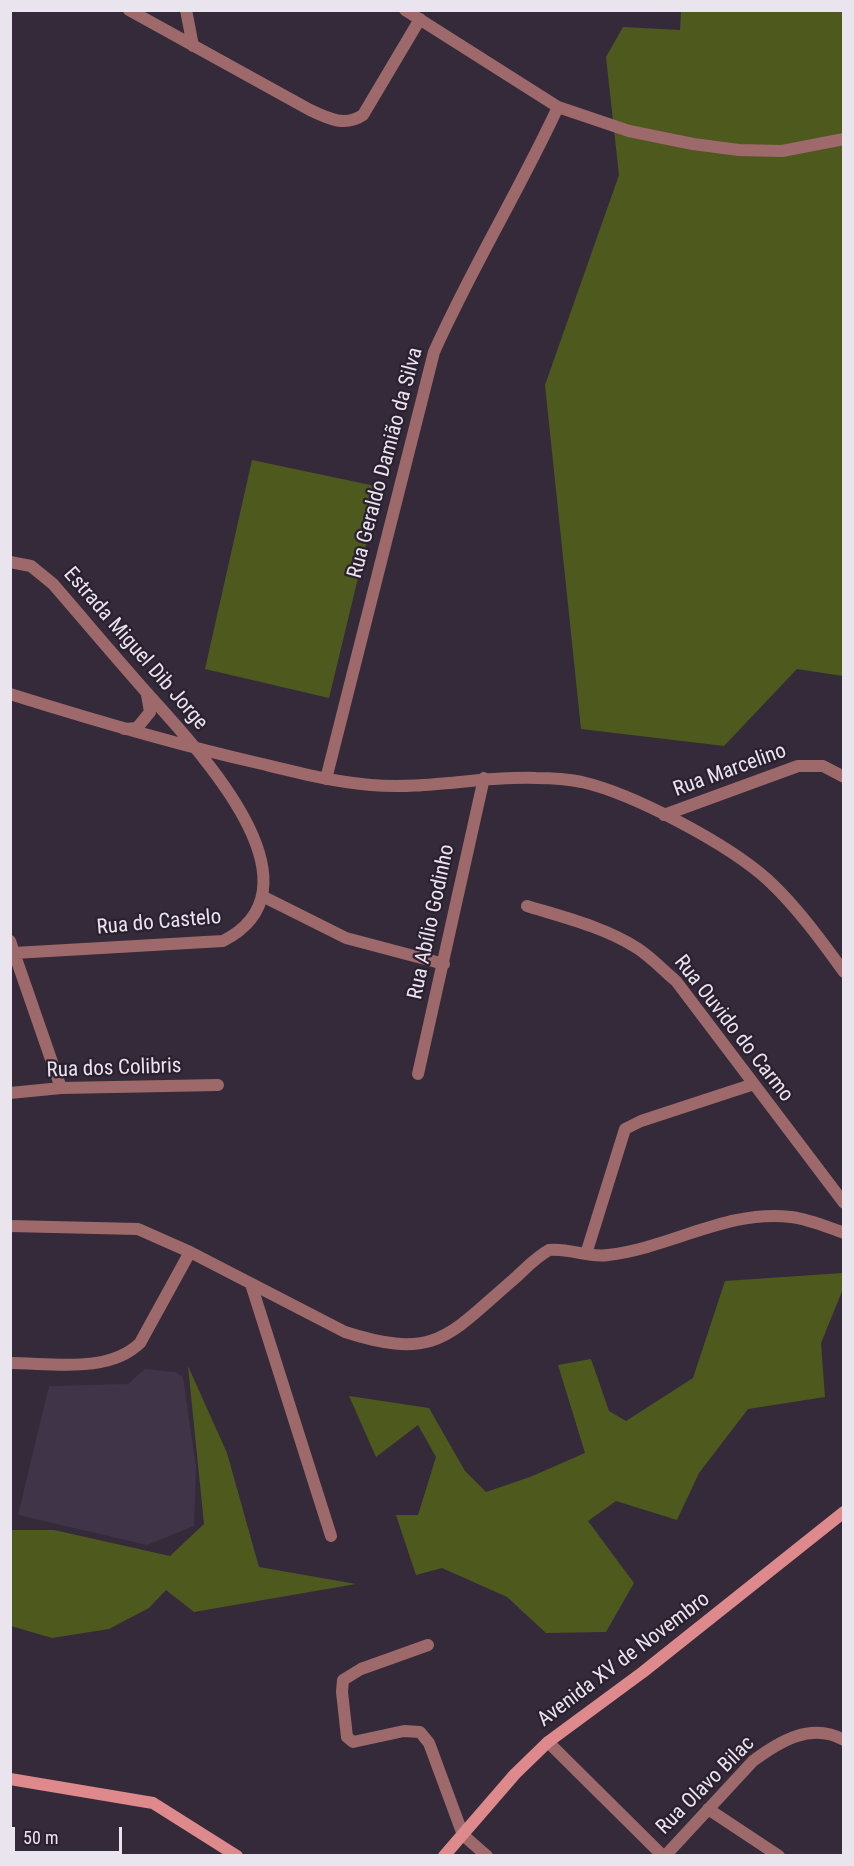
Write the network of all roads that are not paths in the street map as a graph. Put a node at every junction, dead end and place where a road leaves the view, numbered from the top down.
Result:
1 (129, 10) edge
2 (186, 10) edge
3 (405, 10) edge
4 (420, 19) junction
5 (193, 46) junction
6 (558, 107) junction
7 (843, 139) edge
8 (10, 562) edge
9 (147, 692) junction
10 (10, 694) edge
11 (123, 729) junction
12 (195, 748) junction
13 (843, 777) edge
14 (484, 778) junction
15 (326, 779) junction
16 (664, 816) junction
17 (264, 897) junction
18 (527, 906) dead end
19 (12, 947) edge
20 (444, 964) junction
21 (842, 968) edge
22 (418, 1074) dead end
23 (754, 1084) junction
24 (218, 1085) dead end
25 (62, 1088) junction
26 (10, 1093) edge
27 (843, 1203) edge
28 (10, 1226) edge
29 (843, 1233) edge
30 (190, 1252) junction
31 (586, 1254) junction
32 (251, 1284) junction
33 (10, 1363) edge
34 (843, 1512) edge
35 (331, 1536) dead end
36 (428, 1645) dead end
37 (843, 1740) edge
38 (548, 1742) junction
39 (10, 1779) edge
40 (708, 1809) junction
41 (463, 1835) junction
42 (237, 1856) edge
43 (444, 1856) edge
44 (487, 1856) edge
45 (664, 1856) edge
46 (779, 1856) edge

1 - 5 street
2 - 5 street
3 - 4 street
4 - 5 street
4 - 6 street
6 - 7 street
6 - 15 street, Rua Geraldo Damião da Silva
8 - 9 street, Estrada Miguel Dib Jorge
9 - 11 street
9 - 12 street, Estrada Miguel Dib Jorge
10 - 11 street
11 - 12 street
12 - 15 street, Estrada Miguel Dib Jorge
12 - 17 street
13 - 16 street, Rua Marcelino
14 - 15 street, Estrada Miguel Dib Jorge
14 - 16 street, Estrada Miguel Dib Jorge
14 - 20 street, Rua Abílio Godinho
16 - 21 street, Estrada Miguel Dib Jorge
17 - 19 street, Rua do Castelo
17 - 20 street
18 - 23 street, Rua Ouvido do Carmo
19 - 25 street
20 - 22 street, Rua Abílio Godinho
23 - 27 street, Rua Ouvido do Carmo
23 - 31 street
24 - 25 street, Rua dos Colibris
25 - 26 street, Rua dos Colibris
28 - 30 street
29 - 31 street
30 - 32 street
30 - 33 street
31 - 32 street
32 - 35 street
34 - 38 street, Avenida XV de Novembro
36 - 41 street
37 - 40 street, Rua Olavo Bilac
38 - 41 street, Avenida XV de Novembro
38 - 45 street
39 - 42 street
40 - 45 street, Rua Olavo Bilac
40 - 46 street
41 - 43 street, Avenida XV de Novembro
41 - 44 street

